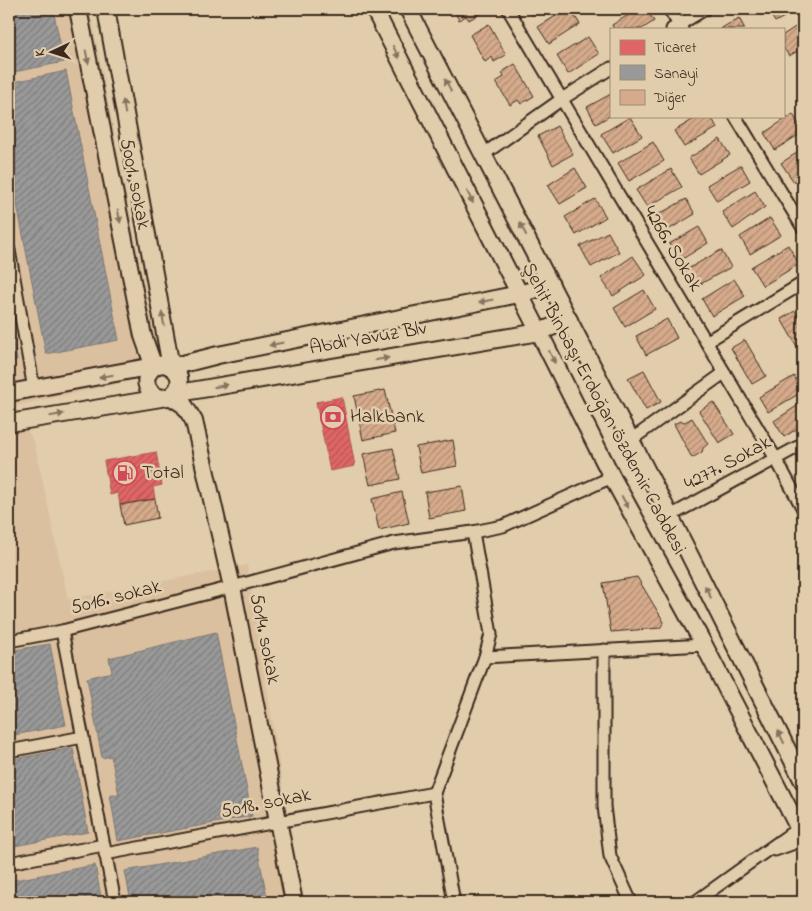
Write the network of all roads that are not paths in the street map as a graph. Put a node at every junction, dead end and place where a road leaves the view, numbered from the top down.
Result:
1 (78, 9) edge
2 (106, 9) edge
3 (374, 9) edge
4 (408, 9) edge
5 (508, 9) edge
6 (669, 9) edge
7 (705, 9) edge
8 (678, 27) edge
9 (610, 69) edge
10 (562, 100) junction
11 (736, 118) edge
12 (484, 154) junction
13 (803, 228) edge
14 (9, 250) edge
15 (803, 283) edge
16 (550, 285) junction
17 (519, 294) junction
18 (569, 320) junction
19 (540, 332) junction
20 (706, 342) junction
21 (154, 367) junction
22 (171, 367) junction
23 (724, 372) junction
24 (34, 389) junction
25 (9, 393) edge
26 (168, 396) junction
27 (9, 423) edge
28 (631, 440) junction
29 (803, 444) edge
30 (776, 459) junction
31 (612, 477) junction
32 (803, 509) edge
33 (670, 516) junction
34 (473, 532) junction
35 (232, 588) junction
36 (62, 631) junction
37 (9, 641) edge
38 (704, 644) junction
39 (604, 650) junction
40 (485, 657) junction
41 (83, 738) junction
42 (9, 751) edge
43 (803, 781) edge
44 (434, 793) junction
45 (278, 821) junction
46 (800, 828) edge
47 (104, 850) junction
48 (9, 863) edge
49 (115, 902) edge
50 (294, 902) edge
51 (454, 902) edge
52 (630, 902) edge
53 (695, 902) edge

1 -> 21 main road, 5001. sokak
22 -> 2 main road, 5001. sokak
3 -> 17 main road, Şehit Binbaşı Erdoğan Özdemir Caddesi
12 -> 4 main road, Şehit Binbaşı Erdoğan Özdemir Caddesi
5 - 10 street, 4266. Sokak
6 - 8 street
7 - 8 street
9 - 10 street
10 - 12 street
10 - 20 street, 4266. Sokak
11 - 13 street
16 -> 12 main road, Şehit Binbaşı Erdoğan Özdemir Caddesi
14 - 24 street
15 - 20 street
16 - 17 main road, Abdi Yavuz Blv
16 - 18 main road, Şehit Binbaşı Erdoğan Özdemir Caddesi
17 - 19 main road, Şehit Binbaşı Erdoğan Özdemir Caddesi
17 -> 22 main road, Abdi Yavuz Blv
18 - 19 main road, Abdi Yavuz Blv
18 - 28 main road, Şehit Binbaşı Erdoğan Özdemir Caddesi
26 -> 19 main road, Abdi Yavuz Blv
19 -> 31 main road, Şehit Binbaşı Erdoğan Özdemir Caddesi
20 - 23 street, 4266. Sokak
21 - 22 main road, Abdi Yavuz Blv
21 -> 24 main road, Abdi Yavuz Blv
21 - 26 main road
22 - 26 main road
23 - 28 street
23 - 30 street, 4266. Sokak
24 - 25 main road, Abdi Yavuz Blv
27 -> 26 main road, Abdi Yavuz Blv
26 - 35 main road, 5014. sokak
28 - 33 main road, Şehit Binbaşı Erdoğan Özdemir Caddesi
29 - 30 street, 4277. Sokak
30 - 32 street, 4266. Sokak
30 - 33 street, 4277. Sokak
31 - 34 street, 5016. sokak
31 -> 38 main road, Şehit Binbaşı Erdoğan Özdemir Caddesi
43 -> 33 main road, Şehit Binbaşı Erdoğan Özdemir Caddesi
34 - 35 street, 5016. sokak
34 - 40 street
35 - 36 street, 5016. sokak
35 - 45 main road, 5014. sokak
36 - 37 street, 5016. sokak
36 - 41 street
38 - 39 street
38 - 46 main road, Şehit Binbaşı Erdoğan Özdemir Caddesi
39 - 40 street
39 - 52 street
40 - 44 street
41 - 42 street
41 - 47 street
44 - 45 street, 5018. sokak
44 - 51 street
45 - 47 street, 5018. sokak
45 - 50 main road, 5014. sokak
46 - 53 street
47 - 48 street, 5018. sokak
47 - 49 street

